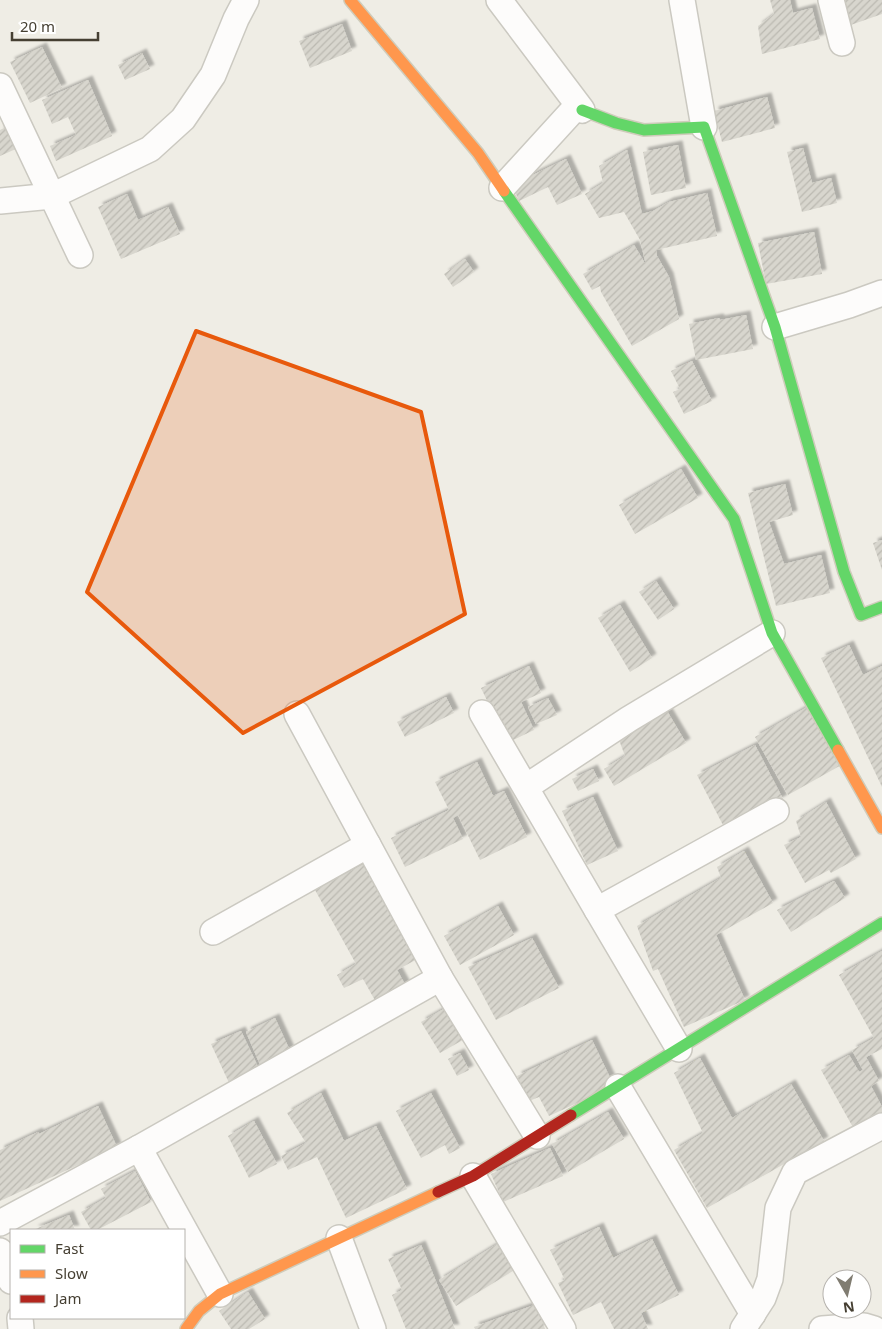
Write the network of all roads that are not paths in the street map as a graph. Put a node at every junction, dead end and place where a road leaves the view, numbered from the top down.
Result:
1 (246, 0) edge
2 (350, 0) edge
3 (499, 0) edge
4 (682, 0) edge
5 (831, 0) edge
6 (842, 43) dead end
7 (0, 86) edge
8 (582, 110) junction
9 (704, 127) junction
10 (502, 188) junction
11 (52, 196) junction
12 (0, 201) edge
13 (80, 255) dead end
14 (882, 293) edge
15 (775, 327) junction
16 (882, 607) edge
17 (772, 633) junction
18 (482, 713) dead end
19 (297, 714) dead end
20 (526, 786) junction
21 (776, 811) dead end
22 (882, 828) edge
23 (368, 845) junction
24 (596, 910) junction
25 (882, 923) edge
26 (213, 932) dead end
27 (440, 978) junction
28 (679, 1049) junction
29 (618, 1087) junction
30 (879, 1135) edge
31 (537, 1136) junction
32 (138, 1148) junction
33 (473, 1176) junction
34 (0, 1223) edge
35 (183, 1229) edge
36 (185, 1232) edge
37 (339, 1238) junction
38 (0, 1251) edge
39 (10, 1278) edge
40 (220, 1294) junction
41 (748, 1322) edge
42 (186, 1329) edge
43 (373, 1329) edge
44 (563, 1329) edge
45 (822, 1329) edge
46 (874, 1329) edge

1 - 11 street
2 - 10 street
3 - 8 street
4 - 9 street
5 - 6 street
7 - 11 street
8 - 9 street
8 - 10 street
9 - 15 street
10 - 17 street
11 - 12 street
11 - 13 street
14 - 15 street
15 - 16 street
17 - 20 street
17 - 22 street
18 - 20 street
19 - 23 street
20 - 24 street
21 - 24 street
23 - 26 street
23 - 27 street
24 - 28 street
25 - 28 street
27 - 31 street
27 - 32 street
28 - 29 street
29 - 31 street
29 - 41 street
30 - 41 street
31 - 33 street
32 - 34 street
32 - 35 street
33 - 37 street
33 - 44 street
36 - 40 street
37 - 40 street
37 - 43 street
38 - 39 street
40 - 42 street
45 - 46 street

